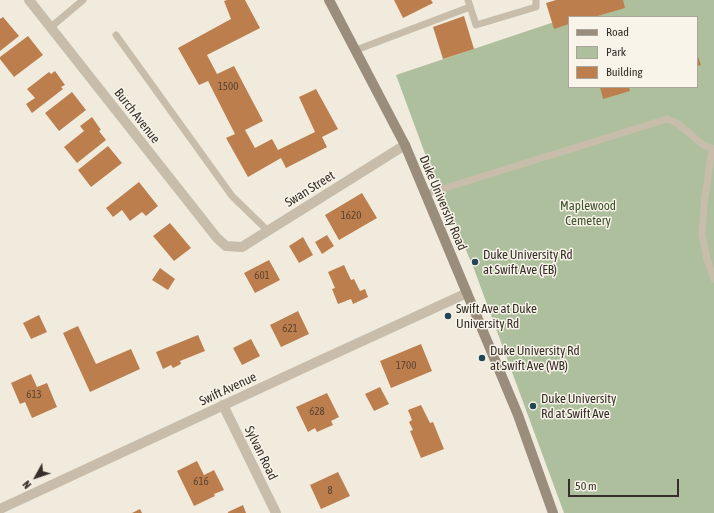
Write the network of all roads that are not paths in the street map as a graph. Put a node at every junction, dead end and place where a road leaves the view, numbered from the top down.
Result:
1 (29, 0) edge
2 (83, 0) edge
3 (329, 0) edge
4 (536, 0) edge
5 (469, 4) edge
6 (51, 27) junction
7 (116, 35) dead end
8 (356, 50) junction
9 (405, 145) junction
10 (713, 149) edge
11 (426, 194) junction
12 (268, 231) junction
13 (226, 246) joint
14 (714, 279) edge
15 (467, 293) junction
16 (223, 405) junction
17 (0, 509) edge
18 (276, 513) edge
19 (553, 513) edge

1 - 6 street, Burch Avenue
2 - 6 lane
3 - 8 main road, Duke University Road
4 - 5 lane
5 - 8 lane
6 - 13 street, Burch Avenue
7 - 12 lane
8 - 9 main road, Duke University Road
9 - 11 main road, Duke University Road
9 - 12 street, Swan Street
10 - 11 lane
10 - 14 lane
11 - 15 main road, Duke University Road
12 - 13 street, Swan Street
15 - 16 street, Swift Avenue
15 - 19 main road, Duke University Road
16 - 17 street, Swift Avenue
16 - 18 street, Sylvan Road

